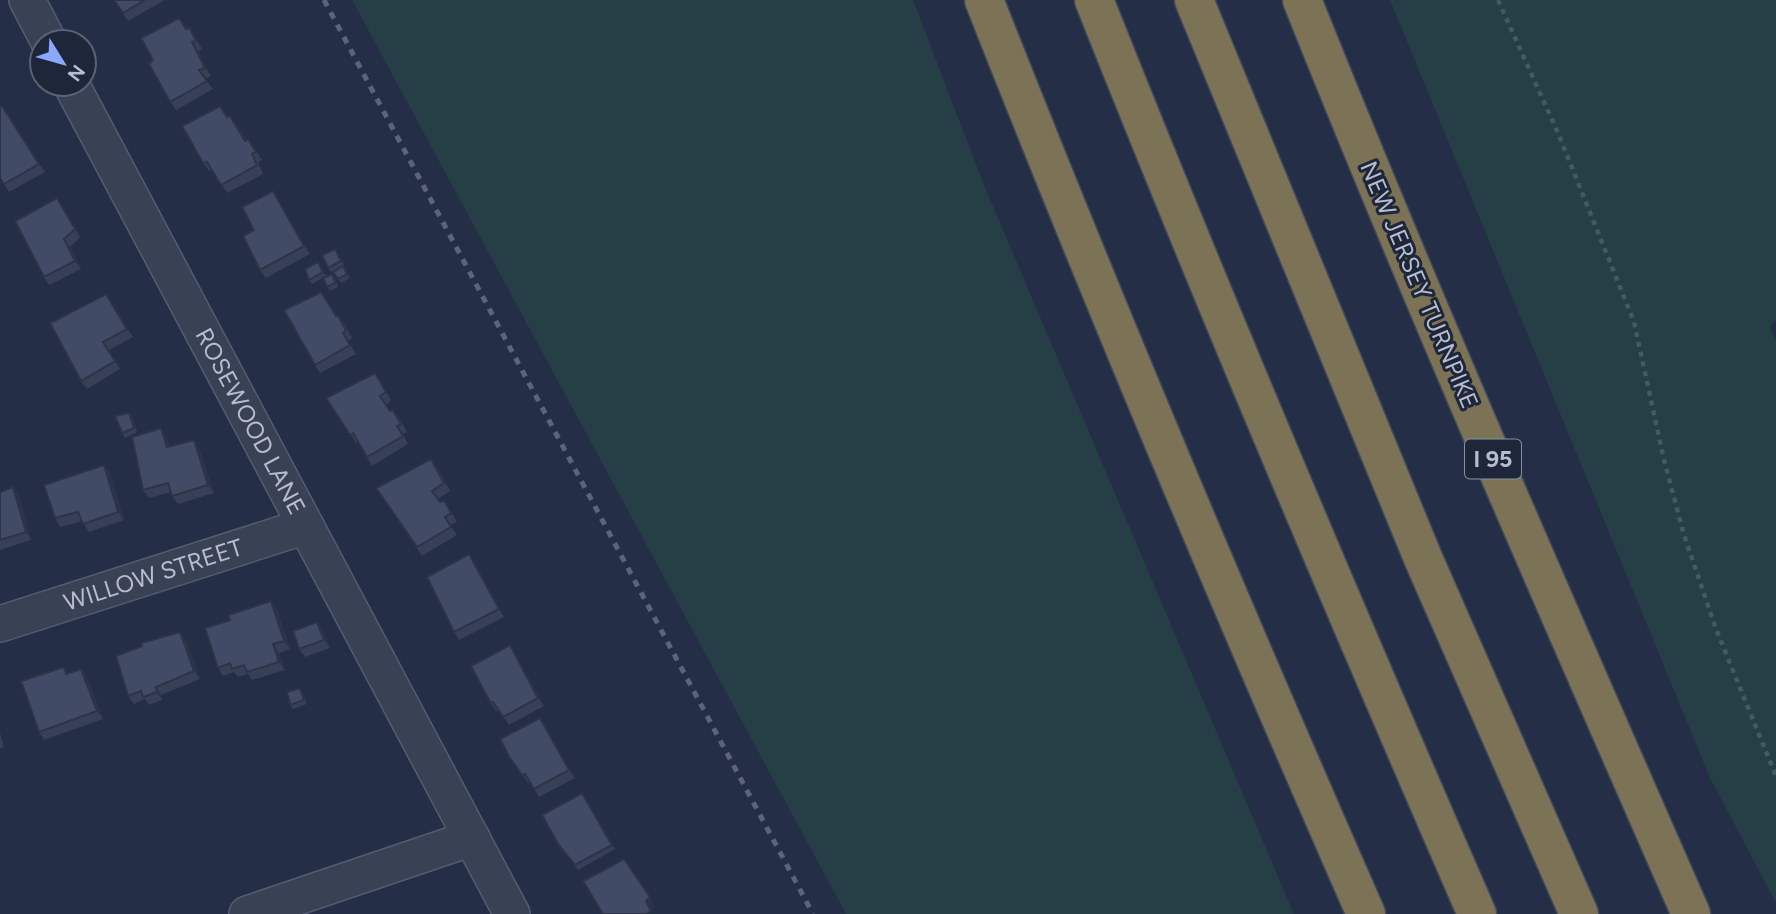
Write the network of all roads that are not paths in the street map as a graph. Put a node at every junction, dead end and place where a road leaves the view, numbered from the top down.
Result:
1 (27, 0) edge
2 (984, 0) edge
3 (1094, 0) edge
4 (1195, 0) edge
5 (1303, 0) edge
6 (42, 28) edge
7 (78, 98) edge
8 (306, 526) junction
9 (0, 624) edge
10 (472, 838) junction
11 (247, 914) edge
12 (512, 914) edge
13 (1366, 914) edge
14 (1477, 914) edge
15 (1579, 914) edge
16 (1691, 914) edge

1 - 6 street
2 - 13 highway
3 - 14 highway
4 - 15 highway
5 - 16 highway, NEW JERSEY TURNPIKE / I 95
7 - 8 street, ROSEWOOD LANE
8 - 9 street, WILLOW STREET
8 - 10 street, ROSEWOOD LANE
10 - 11 street
10 - 12 street, ROSEWOOD LANE

